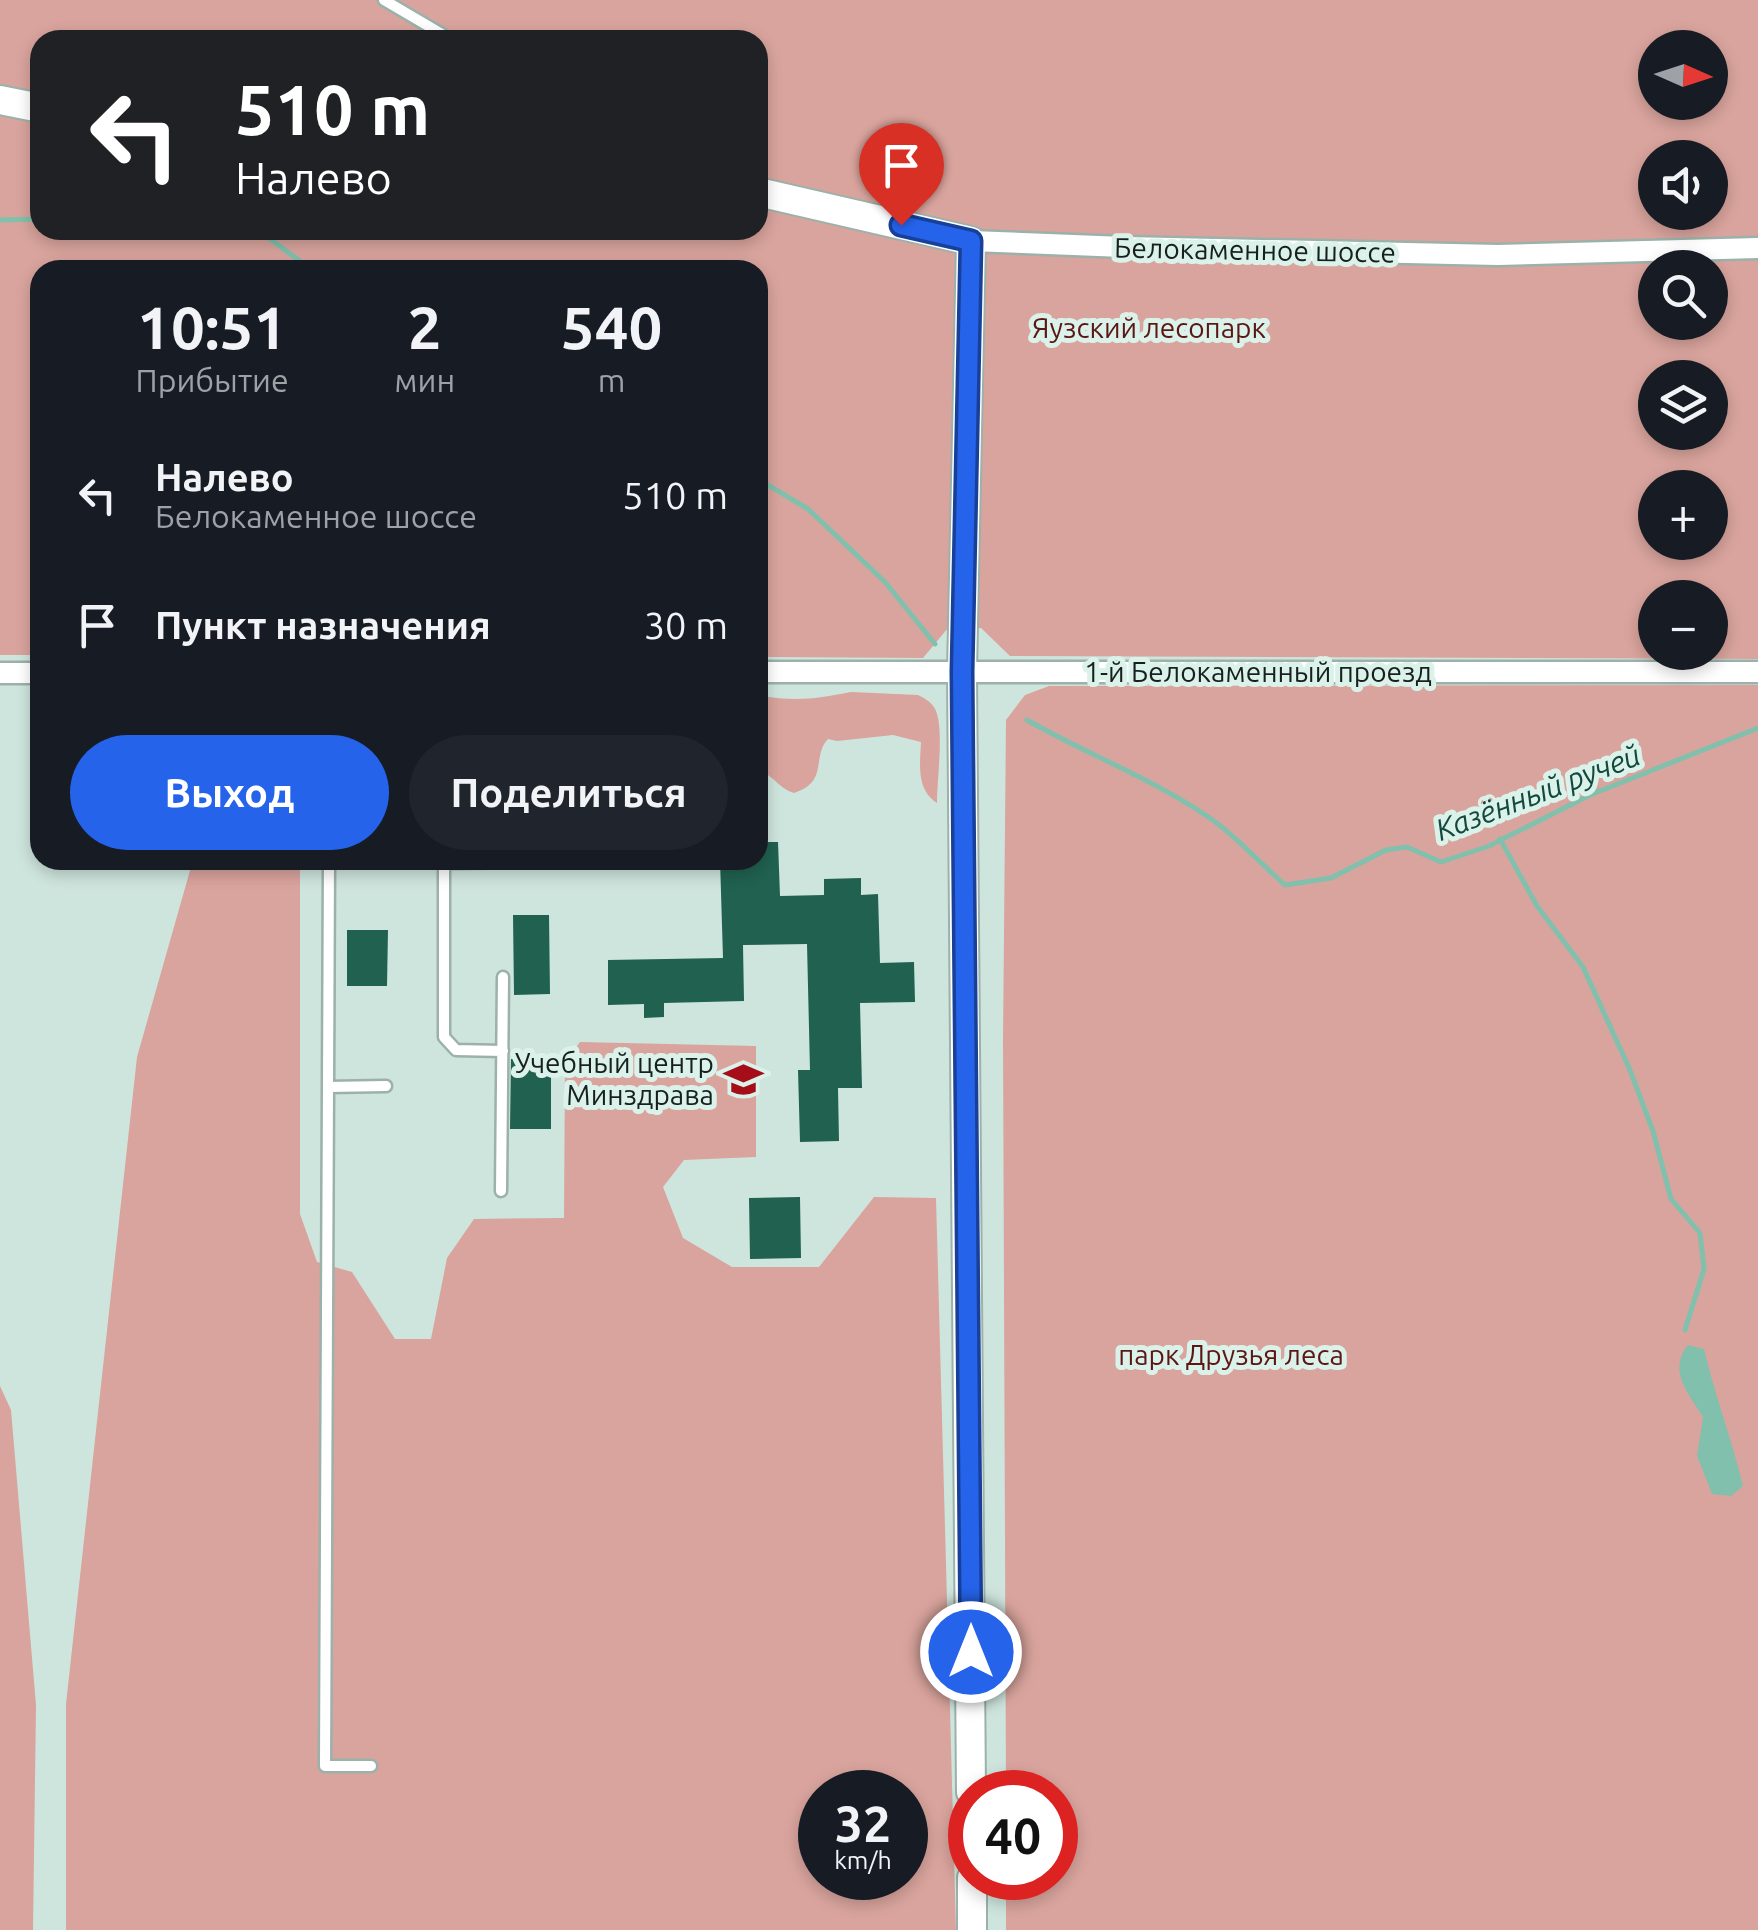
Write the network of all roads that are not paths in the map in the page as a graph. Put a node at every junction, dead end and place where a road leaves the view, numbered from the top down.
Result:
1 (384, 0) edge
2 (435, 30) edge
3 (0, 100) edge
4 (30, 106) edge
5 (768, 194) edge
6 (971, 241) junction
7 (1758, 248) edge
8 (768, 672) edge
9 (962, 672) junction
10 (1758, 672) edge
11 (0, 673) edge
12 (30, 673) edge
13 (328, 870) edge
14 (444, 870) edge
15 (503, 978) dead end
16 (503, 1051) junction
17 (386, 1086) dead end
18 (328, 1087) junction
19 (502, 1190) dead end
20 (371, 1766) dead end
21 (971, 1770) edge
22 (972, 1900) edge
23 (972, 1930) edge

1 - 2 lane
3 - 4 street
5 - 6 street, Белокаменное шоссе
6 - 7 street, Белокаменное шоссе
6 - 9 street
8 - 9 street, 1-й Белокаменный проезд
9 - 10 street, 1-й Белокаменный проезд
9 - 21 street
11 - 12 street
13 - 18 lane
14 - 16 lane
15 - 16 lane
16 - 19 lane
17 - 18 lane
18 - 20 lane
22 - 23 street

